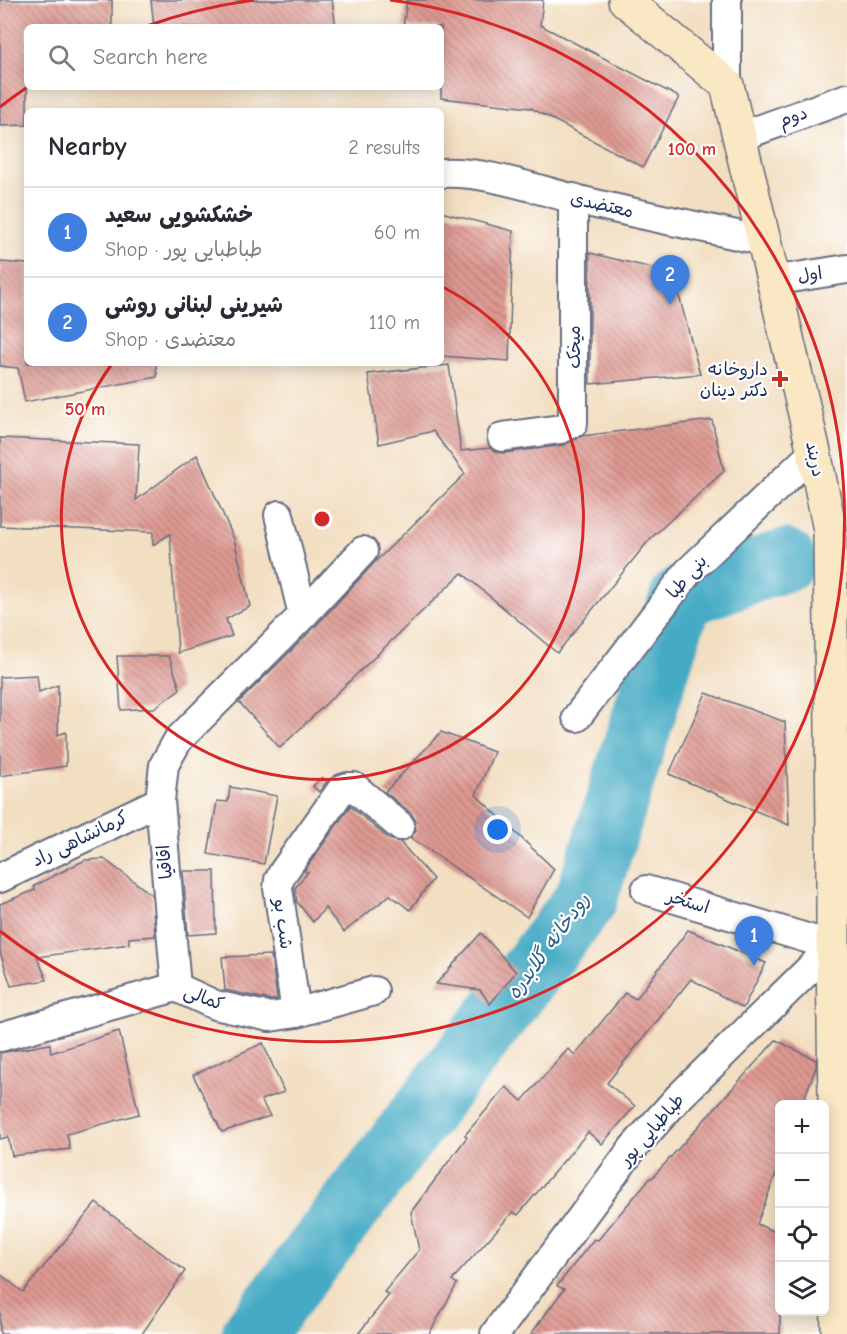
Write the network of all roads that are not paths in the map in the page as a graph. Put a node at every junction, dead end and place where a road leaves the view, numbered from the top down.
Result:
1 (626, 0) edge
2 (727, 0) edge
3 (727, 85) junction
4 (847, 98) edge
5 (739, 136) junction
6 (444, 173) edge
7 (573, 198) junction
8 (763, 241) junction
9 (847, 269) edge
10 (772, 281) junction
11 (502, 437) dead end
12 (813, 452) junction
13 (279, 515) dead end
14 (363, 551) dead end
15 (303, 615) junction
16 (577, 717) dead end
17 (160, 801) junction
18 (400, 826) dead end
19 (840, 831) edge
20 (0, 878) edge
21 (646, 890) dead end
22 (833, 946) junction
23 (176, 987) junction
24 (374, 991) dead end
25 (296, 1013) junction
26 (0, 1036) edge
27 (842, 1252) edge
28 (495, 1334) edge
29 (838, 1334) edge

1 - 3 main road
2 - 3 street
3 - 5 main road, دربند
4 - 5 street, دوم
5 - 8 main road, دربند
6 - 7 street, معتضدی
7 - 8 street, معتضدی
7 - 11 street, میخک
8 - 10 main road, دربند
9 - 10 street, اول
10 - 12 main road, دربند
12 - 16 street, بنی طبا
12 - 19 main road, دربند
13 - 15 street
14 - 15 street, اقاقیا
15 - 17 street, اقاقیا
17 - 20 street, کرمانشاهی راد
17 - 23 street, اقاقیا
18 - 25 street, شب بو
19 - 22 main road, دربند
21 - 22 street, استخر
22 - 27 main road, دربند
22 - 28 street, طباطبایی پور
23 - 25 street, کمالی
23 - 26 street, کمالی
24 - 25 street, کمالی
27 - 29 main road, دربند

